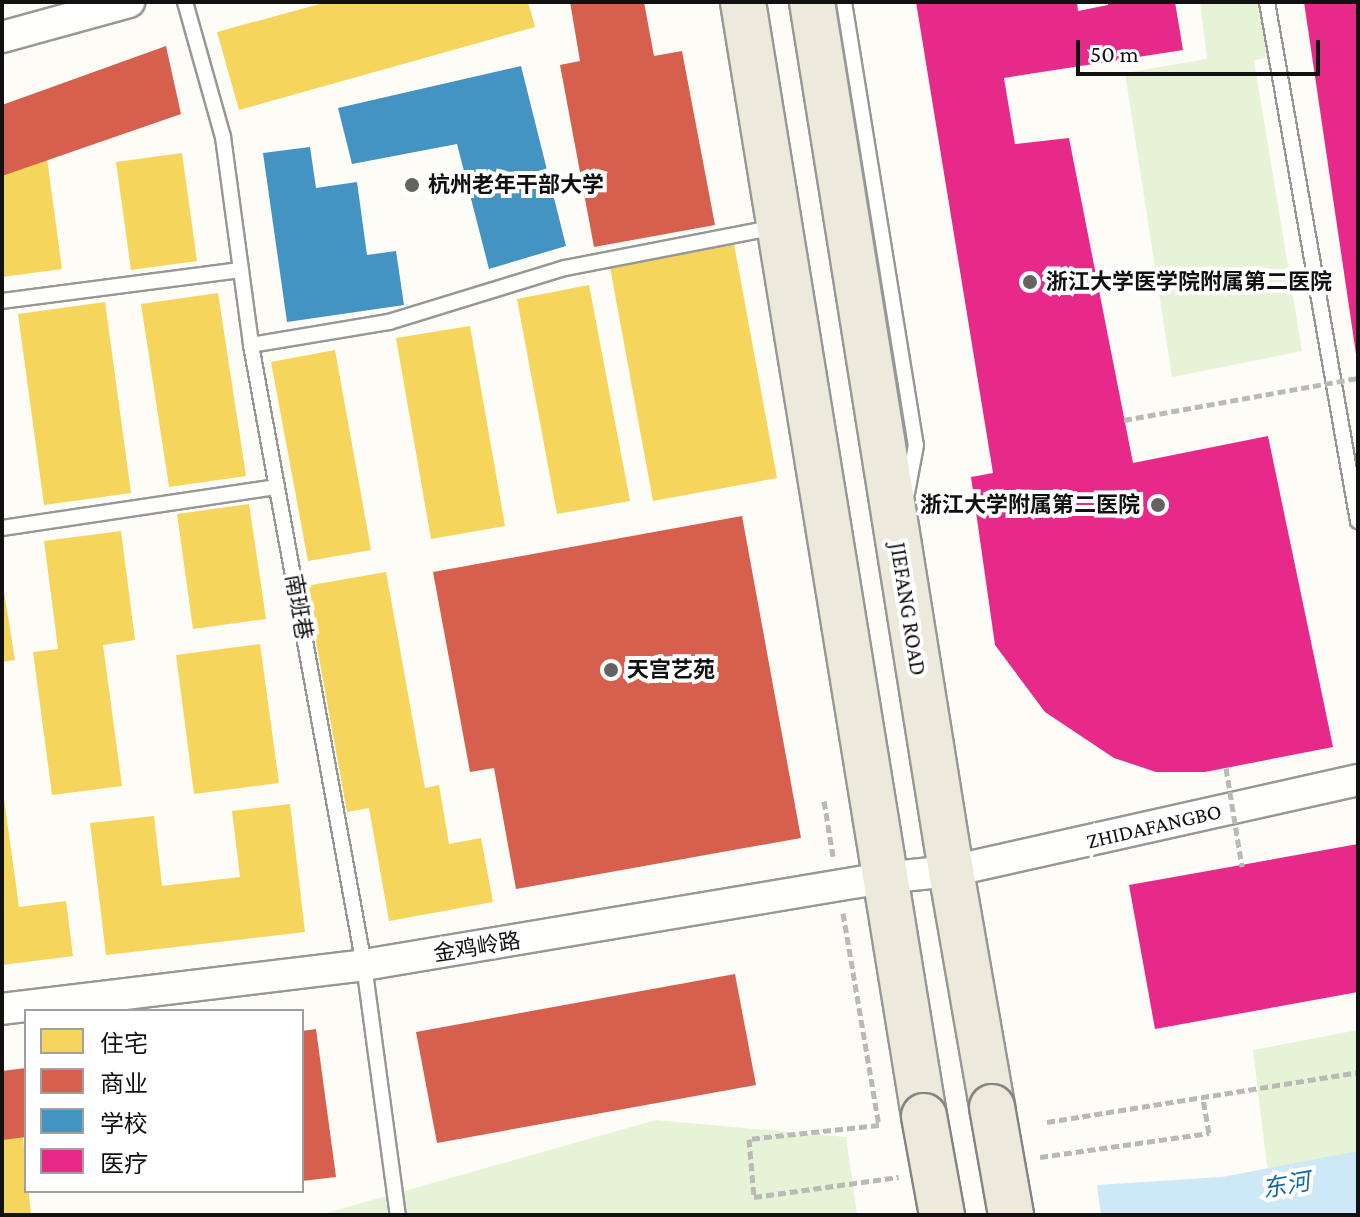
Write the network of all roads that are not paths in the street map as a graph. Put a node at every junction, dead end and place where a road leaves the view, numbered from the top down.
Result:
1 (129, 2) edge
2 (185, 2) edge
3 (743, 2) edge
4 (812, 2) edge
5 (844, 2) edge
6 (1267, 2) edge
7 (2, 37) edge
8 (779, 226) junction
9 (241, 270) junction
10 (2, 301) edge
11 (251, 345) junction
12 (277, 487) junction
13 (1358, 521) edge
14 (2, 528) edge
15 (898, 545) junction
16 (1358, 780) edge
17 (951, 871) junction
18 (883, 878) junction
19 (364, 965) junction
20 (2, 1009) edge
21 (398, 1215) edge
22 (942, 1215) edge
23 (1011, 1215) edge

1 - 7 street
2 - 9 lane, 南班巷
3 - 8 main road
4 - 15 main road, JIEFANG ROAD
5 - 15 lane
6 - 13 lane
8 - 11 lane
8 - 18 main road
9 - 10 lane
9 - 11 lane, 南班巷
11 - 12 lane, 南班巷
12 - 14 lane
12 - 19 lane, 南班巷
15 - 17 main road, JIEFANG ROAD
16 - 17 street, ZHIDAFANGBO
17 - 18 street, 金鸡岭路
17 - 23 main road, JIEFANG ROAD, bridge
18 - 19 street, 金鸡岭路
18 - 22 main road, bridge
19 - 20 street, 金鸡岭路
19 - 21 lane, 南班巷

